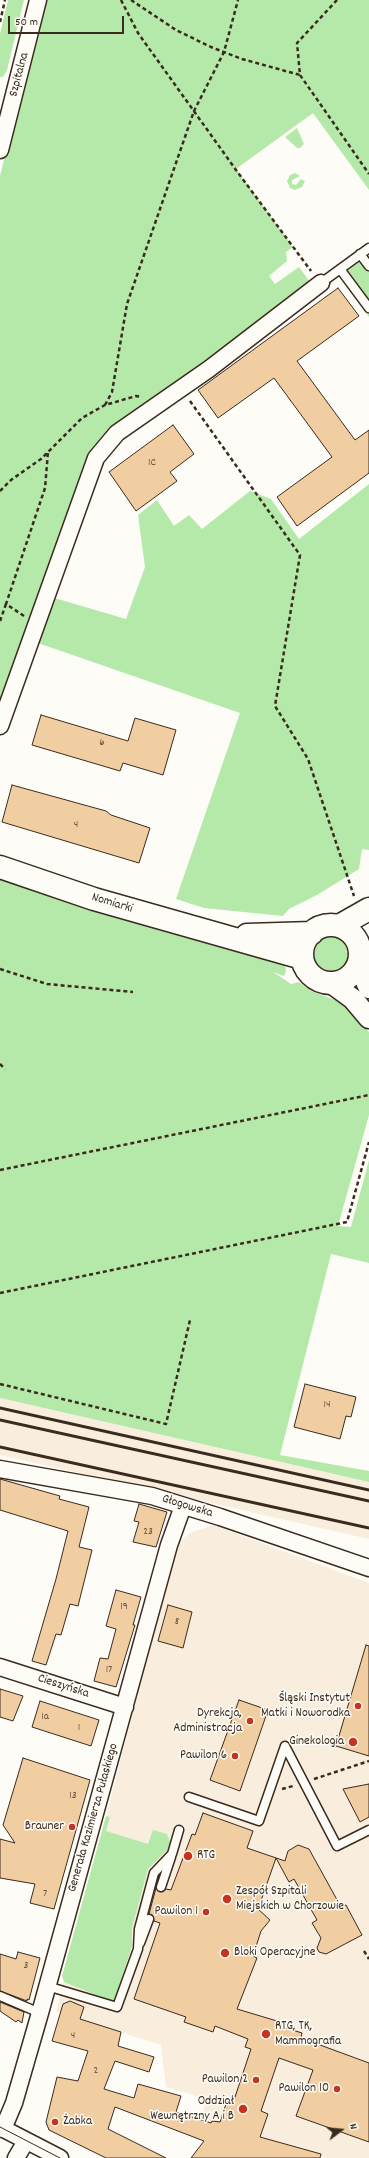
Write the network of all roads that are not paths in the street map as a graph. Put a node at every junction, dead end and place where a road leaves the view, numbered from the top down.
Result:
1 (38, 0) edge
2 (0, 150) edge
3 (369, 248) edge
4 (360, 254) junction
5 (369, 266) edge
6 (340, 269) junction
7 (321, 283) joint
8 (369, 308) edge
9 (0, 726) edge
10 (0, 867) edge
11 (369, 909) edge
12 (339, 926) junction
13 (312, 933) junction
14 (226, 935) junction
15 (362, 950) edge
16 (302, 958) junction
17 (331, 983) junction
18 (369, 988) edge
19 (369, 1018) edge
20 (0, 1469) edge
21 (183, 1506) junction
22 (369, 1568) edge
23 (0, 1667) edge
24 (125, 1707) junction
25 (189, 1797) dead end
26 (179, 1830) dead end
27 (369, 1830) edge
28 (172, 1854) junction
29 (161, 1887) dead end
30 (149, 1919) dead end
31 (138, 1949) junction
32 (47, 1986) junction
33 (0, 1996) edge
34 (40, 2013) junction
35 (2, 2128) edge
36 (26, 2141) junction
37 (16, 2158) edge
38 (60, 2158) edge

1 - 2 street, Szpitalna
3 - 4 lane
4 - 5 lane
4 - 6 lane
6 - 7 lane
6 - 8 lane
7 - 9 street
10 - 14 main road, Nomiarki
11 - 12 main road
12 - 13 main road
12 - 15 main road
13 - 14 main road, Nomiarki
13 - 16 main road
14 - 16 main road, Nomiarki
15 - 17 main road
15 - 18 street
16 - 17 main road
17 - 19 street
20 - 21 street, Głogowska
21 - 22 street, Głogowska
21 - 24 street, Generała Kazimierza Pułaskiego
23 - 24 street, Cieszyńska
24 - 32 street, Generała Kazimierza Pułaskiego
25 - 27 lane
26 - 28 lane
28 - 29 lane
28 - 31 lane
30 - 31 lane
31 - 32 lane
32 - 34 street, Generała Kazimierza Pułaskiego
33 - 34 lane
34 - 35 street, Generała Kazimierza Pułaskiego
35 - 36 street
36 - 37 street
36 - 38 street

